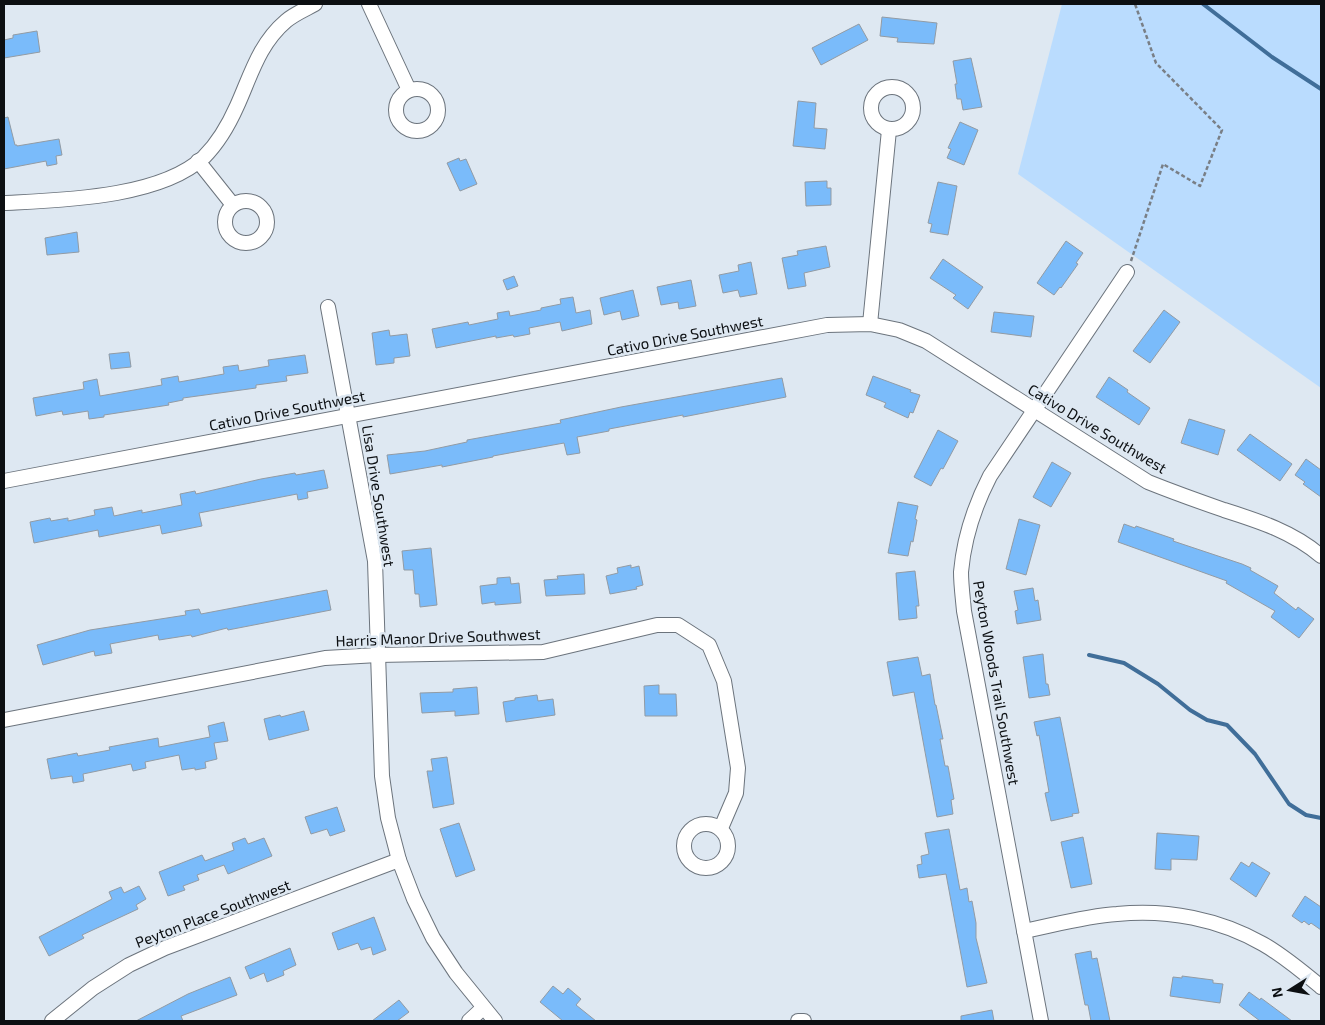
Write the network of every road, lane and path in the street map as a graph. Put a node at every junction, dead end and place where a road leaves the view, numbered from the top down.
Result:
1 (315, 4) edge
2 (370, 4) edge
3 (1134, 4) edge
4 (409, 90) dead end
5 (889, 130) dead end
6 (198, 161) junction
7 (4, 204) edge
8 (234, 205) dead end
9 (1127, 272) joint
10 (328, 308) dead end
11 (870, 324) junction
12 (1034, 410) junction
13 (348, 416) junction
14 (4, 482) edge
15 (1321, 556) edge
16 (378, 655) junction
17 (4, 720) edge
18 (721, 828) dead end
19 (399, 860) junction
20 (1024, 931) junction
21 (1321, 987) edge
22 (483, 1008) junction
23 (52, 1021) edge
24 (469, 1021) edge
25 (495, 1021) edge
26 (798, 1021) edge
27 (804, 1021) edge
28 (1041, 1021) edge

1 - 6 street
2 - 4 street
3 - 9 path
5 - 11 street
6 - 7 street
6 - 8 street
9 - 12 street, Peyton Woods Trail Southwest
10 - 13 street, Lisa Drive Southwest
11 - 12 street, Cativo Drive Southwest
11 - 13 street, Cativo Drive Southwest
12 - 15 street, Cativo Drive Southwest
12 - 20 street, Peyton Woods Trail Southwest
13 - 14 street, Cativo Drive Southwest
13 - 16 street, Lisa Drive Southwest
16 - 17 street, Harris Manor Drive Southwest
16 - 18 street, Harris Manor Drive Southwest
16 - 19 street, Lisa Drive Southwest
19 - 22 street, Lisa Drive Southwest
19 - 23 street, Peyton Place Southwest
20 - 21 street
20 - 28 street, Peyton Woods Trail Southwest
22 - 24 street
22 - 25 street, Lisa Drive Southwest
26 - 27 street

